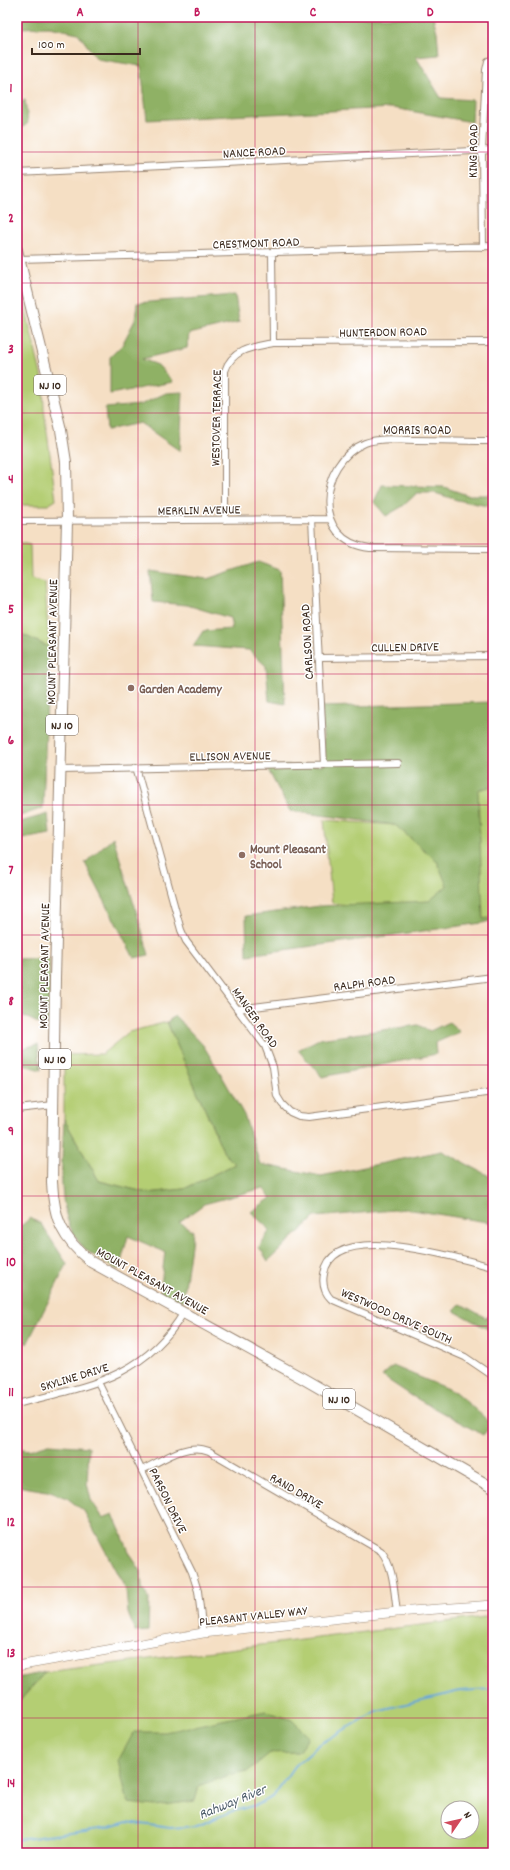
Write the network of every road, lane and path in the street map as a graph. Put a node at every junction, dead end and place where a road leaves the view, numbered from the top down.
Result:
1 (493, 59) edge
2 (493, 150) edge
3 (482, 151) junction
4 (17, 173) edge
5 (493, 246) edge
6 (483, 247) junction
7 (272, 252) junction
8 (18, 255) edge
9 (493, 342) edge
10 (273, 343) junction
11 (493, 441) edge
12 (312, 519) junction
13 (330, 519) junction
14 (225, 520) junction
15 (17, 521) edge
16 (67, 521) junction
17 (493, 549) edge
18 (493, 656) edge
19 (318, 658) junction
20 (398, 763) dead end
21 (324, 765) junction
22 (136, 767) junction
23 (62, 770) junction
24 (493, 907) edge
25 (493, 916) edge
26 (493, 978) edge
27 (238, 1009) junction
28 (493, 1092) edge
29 (54, 1105) junction
30 (17, 1109) edge
31 (493, 1267) edge
32 (184, 1312) junction
33 (493, 1376) edge
34 (98, 1382) junction
35 (17, 1404) edge
36 (142, 1470) junction
37 (493, 1488) edge
38 (493, 1605) edge
39 (397, 1612) junction
40 (203, 1633) junction
41 (17, 1666) edge

1 - 3 street, KING ROAD
2 - 3 street, NANCE ROAD
3 - 4 street, NANCE ROAD
3 - 6 street, KING ROAD
5 - 6 street, CRESTMONT ROAD
6 - 7 street, CRESTMONT ROAD
7 - 8 street, CRESTMONT ROAD
7 - 10 street
8 - 16 main road, MOUNT PLEASANT AVENUE / NJ 10
9 - 10 street, HUNTERDON ROAD
10 - 14 street, WESTOVER TERRACE
11 - 13 street, MORRIS ROAD
12 - 13 street, MERKLIN AVENUE
12 - 14 street, MERKLIN AVENUE
12 - 19 street, CARLSON ROAD
13 - 17 street
14 - 16 street, MERKLIN AVENUE
15 - 16 street, MERKLIN AVENUE
16 - 23 main road, MOUNT PLEASANT AVENUE / NJ 10
18 - 19 street, CULLEN DRIVE
19 - 21 street, CARLSON ROAD
20 - 21 street, ELLISON AVENUE
21 - 22 street, ELLISON AVENUE
22 - 23 street, ELLISON AVENUE
22 - 27 street, MANGER ROAD
23 - 29 main road, MOUNT PLEASANT AVENUE / NJ 10
24 - 25 street
26 - 27 street, RALPH ROAD
27 - 28 street, MANGER ROAD
29 - 30 street
29 - 32 main road, MOUNT PLEASANT AVENUE / NJ 10
31 - 33 street, WESTWOOD DRIVE SOUTH
32 - 34 street, SKYLINE DRIVE
32 - 37 main road, MOUNT PLEASANT AVENUE / NJ 10
34 - 35 street, SKYLINE DRIVE
34 - 36 street, PARSON DRIVE
36 - 39 street, RAND DRIVE
36 - 40 street, PARSON DRIVE
38 - 39 main road, PLEASANT VALLEY WAY
39 - 40 main road, PLEASANT VALLEY WAY
40 - 41 main road, PLEASANT VALLEY WAY

